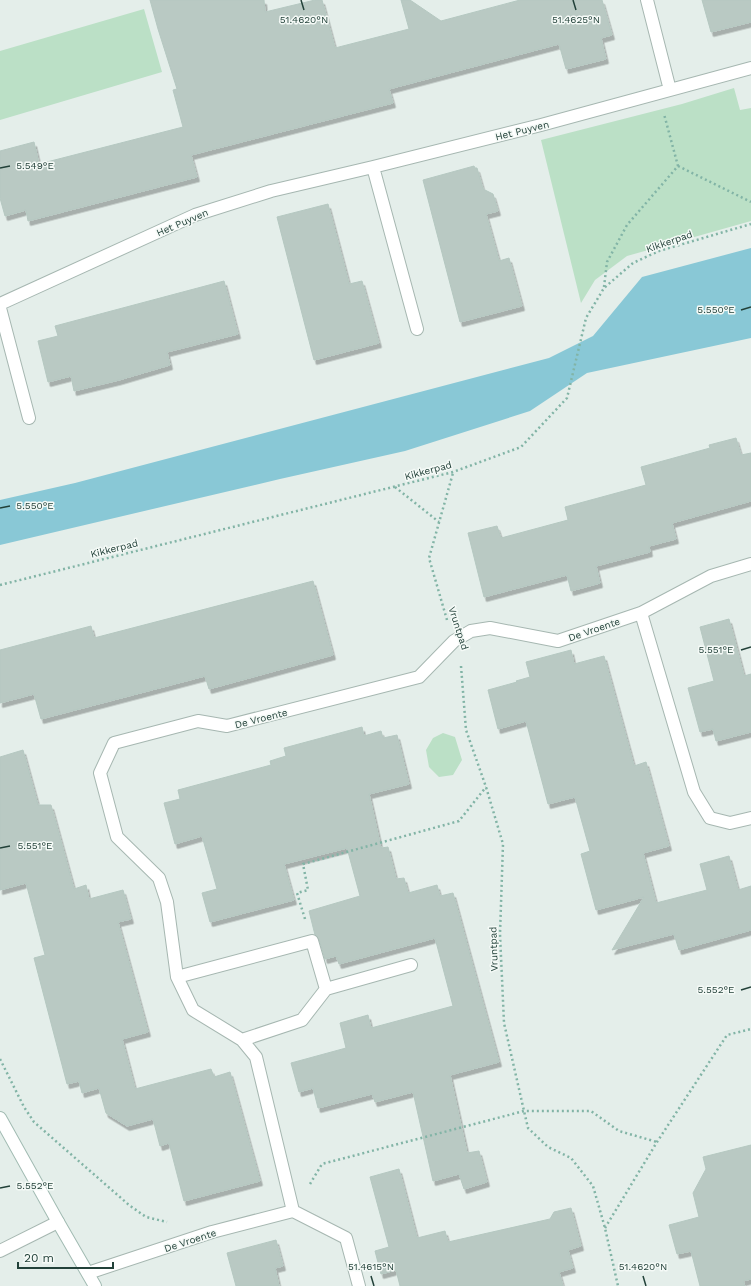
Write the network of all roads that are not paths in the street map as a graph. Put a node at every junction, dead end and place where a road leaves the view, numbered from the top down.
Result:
1 (647, 0) edge
2 (751, 68) edge
3 (670, 90) junction
4 (373, 167) junction
5 (0, 304) edge
6 (0, 308) edge
7 (416, 329) dead end
8 (29, 418) dead end
9 (751, 564) edge
10 (641, 613) junction
11 (751, 818) edge
12 (410, 965) dead end
13 (177, 977) junction
14 (326, 989) junction
15 (242, 1040) junction
16 (0, 1118) edge
17 (293, 1211) junction
18 (58, 1222) junction
19 (0, 1251) edge
20 (88, 1273) junction
21 (95, 1286) edge
22 (359, 1286) edge

1 - 3 street
2 - 3 street, Het Puyven
3 - 4 street, Het Puyven
4 - 5 street, Het Puyven
4 - 7 street
6 - 8 street
9 - 10 street, De Vroente
10 - 11 street
10 - 13 street, De Vroente
12 - 14 street
13 - 14 street
13 - 15 street, De Vroente
14 - 15 street
15 - 17 street, De Vroente
16 - 18 street
17 - 20 street, De Vroente
17 - 22 street
18 - 19 street
18 - 20 street
20 - 21 street

